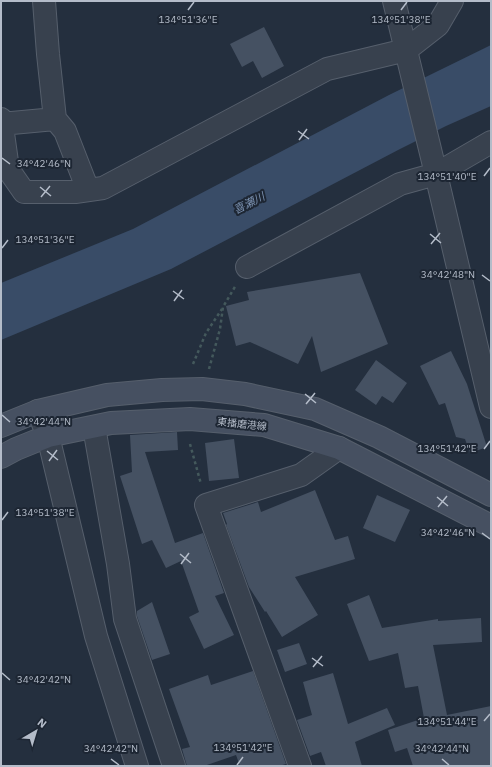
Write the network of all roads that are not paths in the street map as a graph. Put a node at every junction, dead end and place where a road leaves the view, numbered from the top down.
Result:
1 (44, 1) edge
2 (394, 1) edge
3 (452, 1) edge
4 (406, 50) junction
5 (1, 119) edge
6 (55, 119) junction
7 (1, 124) edge
8 (491, 142) edge
9 (436, 174) junction
10 (88, 190) junction
11 (247, 267) road end
12 (491, 406) edge
13 (38, 412) junction
14 (1, 426) edge
15 (94, 426) junction
16 (48, 436) junction
17 (339, 448) junction
18 (1, 457) edge
19 (491, 495) edge
20 (491, 526) edge
21 (137, 766) edge
22 (174, 766) edge
23 (300, 766) edge

1 - 6 street
2 - 4 street
3 - 4 street
4 - 9 street
4 - 10 street
5 - 7 street
6 - 7 street
6 - 10 street
7 - 10 street
8 - 9 street
9 - 11 street
9 - 12 street
13 - 14 main road
13 - 16 street
13 - 19 main road
15 - 16 main road, 東播磨港線
15 - 17 main road, 東播磨港線
15 - 22 street
16 - 18 main road, 東播磨港線
16 - 21 street
17 - 20 main road, 東播磨港線
17 - 23 street

